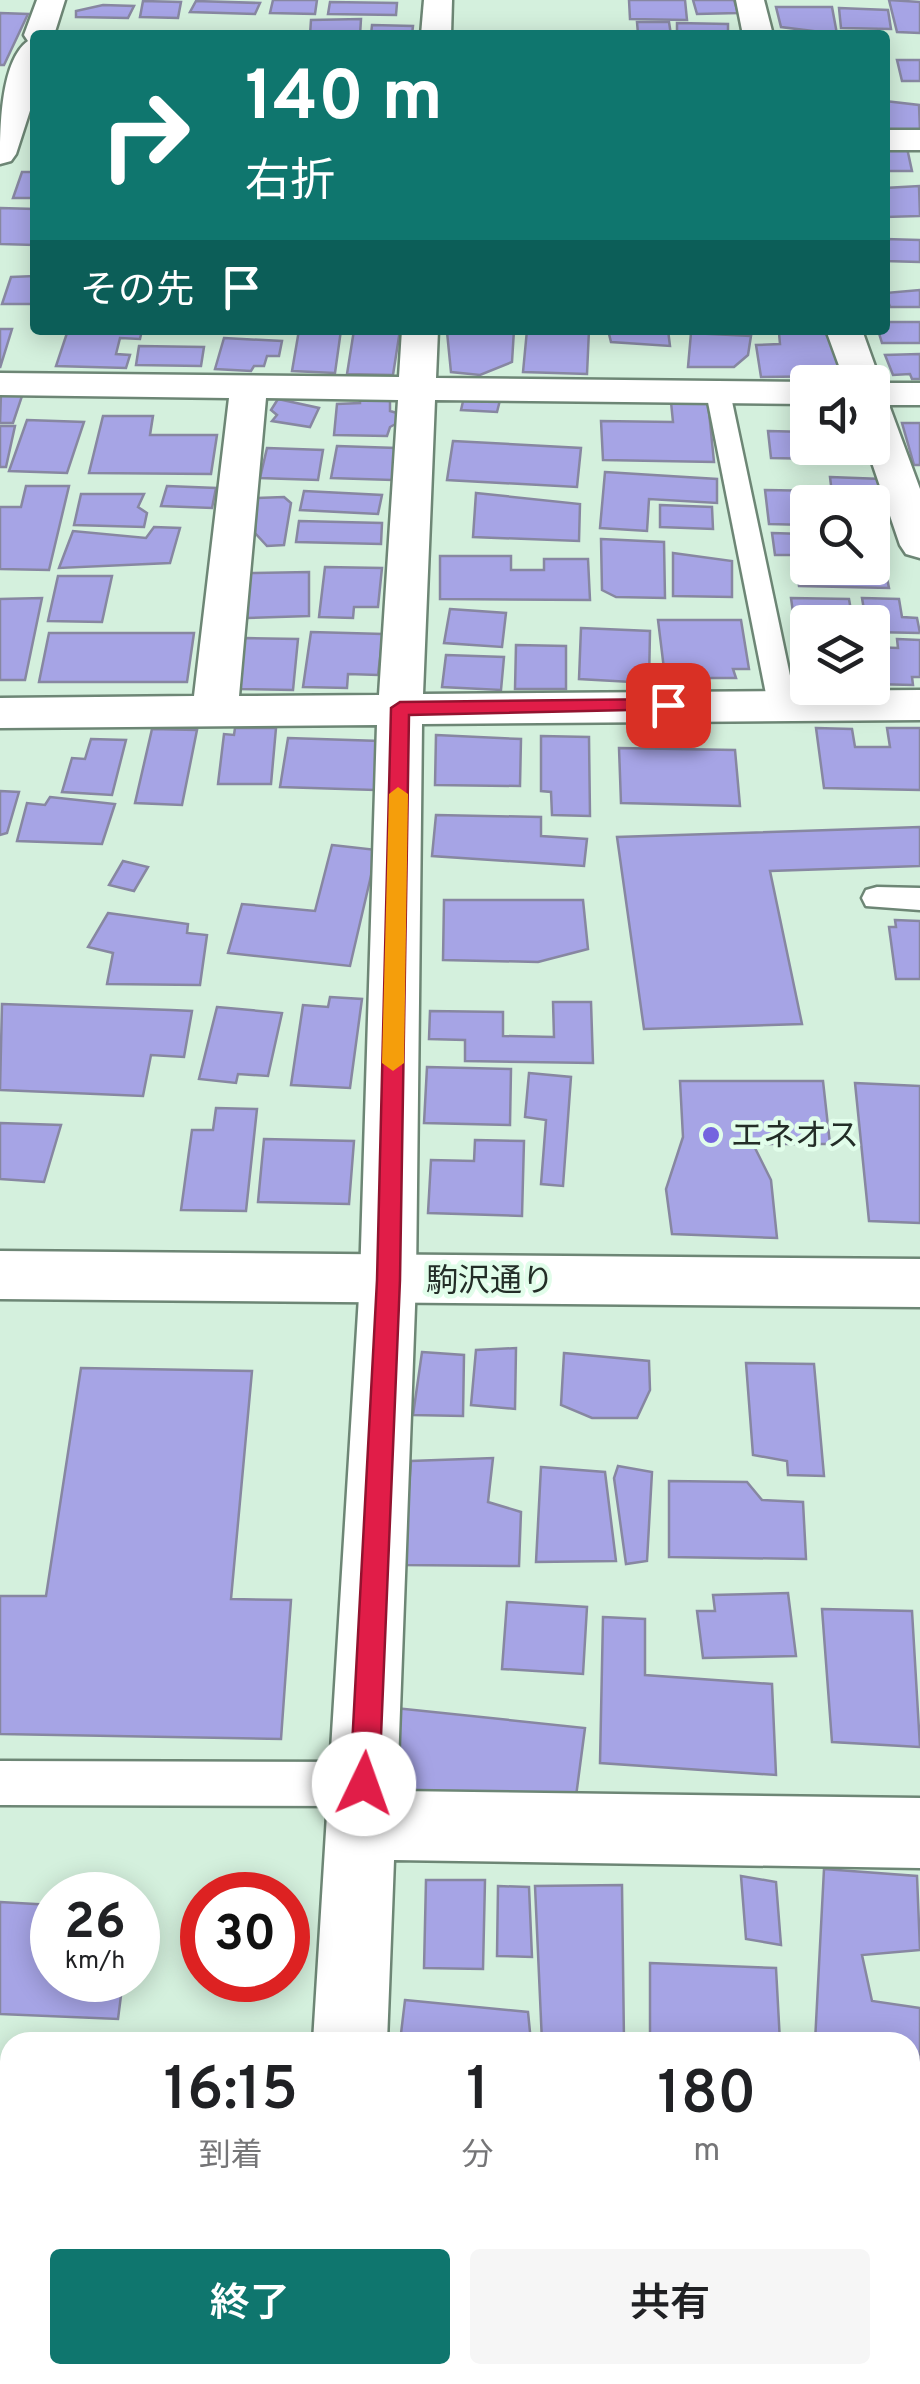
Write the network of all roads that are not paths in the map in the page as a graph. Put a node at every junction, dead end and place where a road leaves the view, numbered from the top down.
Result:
1 (51, 0) edge
2 (438, 0) edge
3 (750, 0) edge
4 (42, 30) edge
5 (436, 30) edge
6 (757, 30) edge
7 (30, 66) edge
8 (10, 140) edge
9 (890, 140) edge
10 (920, 140) edge
11 (420, 335) edge
12 (846, 335) edge
13 (857, 365) edge
14 (0, 384) edge
15 (249, 385) junction
16 (418, 387) junction
17 (718, 392) junction
18 (790, 393) edge
19 (890, 394) edge
20 (920, 394) edge
21 (890, 459) edge
22 (920, 545) edge
23 (782, 704) junction
24 (920, 705) edge
25 (400, 708) junction
26 (216, 711) junction
27 (0, 713) edge
28 (877, 898) dead end
29 (920, 899) edge
30 (0, 1275) edge
31 (388, 1280) junction
32 (920, 1283) edge
33 (0, 1784) edge
34 (364, 1804) junction
35 (920, 1833) edge
36 (351, 2032) edge

1 - 4 street
2 - 5 street
3 - 6 street
7 - 8 street
9 - 10 street
11 - 16 street
12 - 13 street
14 - 15 street
15 - 16 street
15 - 26 street
16 - 17 street
16 - 25 street
17 - 18 street
17 - 23 lane
19 - 20 street
21 - 22 street
23 - 24 street
23 - 25 street
25 - 26 street
25 - 31 street
26 - 27 street
28 - 29 lane
30 - 31 street, 駒沢通り
31 - 32 street, 駒沢通り
31 - 34 street
33 - 34 lane
34 - 35 street
34 - 36 street

